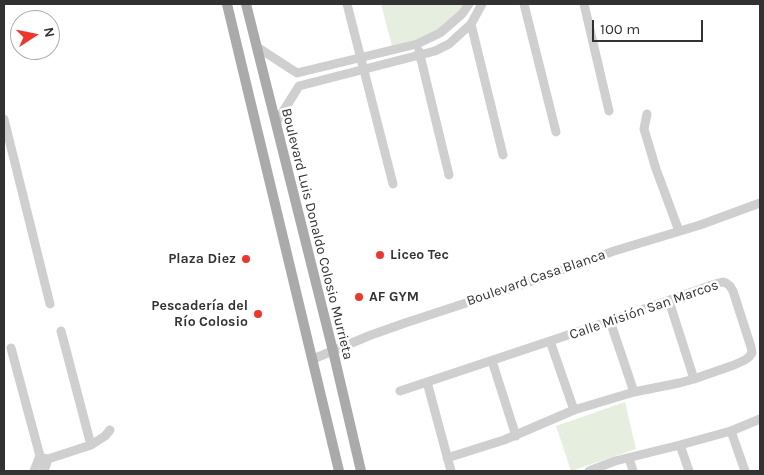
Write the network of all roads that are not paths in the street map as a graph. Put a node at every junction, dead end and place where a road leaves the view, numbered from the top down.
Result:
1 (227, 4) edge
2 (246, 4) edge
3 (347, 4) edge
4 (469, 4) edge
5 (482, 4) edge
6 (524, 4) edge
7 (584, 4) edge
8 (471, 24) junction
9 (417, 44) junction
10 (256, 46) junction
11 (420, 56) junction
12 (361, 58) junction
13 (325, 66) junction
14 (364, 68) junction
15 (297, 73) junction
16 (328, 78) junction
17 (299, 86) junction
18 (609, 111) dead end
19 (647, 114) dead end
20 (4, 119) edge
21 (276, 123) junction
22 (556, 132) dead end
23 (503, 155) dead end
24 (449, 175) dead end
25 (393, 184) dead end
26 (760, 203) edge
27 (679, 231) junction
28 (669, 301) junction
29 (50, 304) dead end
30 (610, 321) junction
31 (62, 331) dead end
32 (550, 341) junction
33 (11, 348) dead end
34 (333, 351) junction
35 (313, 359) junction
36 (492, 361) junction
37 (694, 379) junction
38 (427, 382) junction
39 (400, 391) dead end
40 (634, 392) junction
41 (574, 410) junction
42 (760, 419) edge
43 (110, 430) dead end
44 (731, 431) junction
45 (516, 436) junction
46 (91, 445) junction
47 (680, 445) junction
48 (44, 457) junction
49 (447, 458) junction
50 (629, 458) junction
51 (34, 471) edge
52 (44, 471) edge
53 (339, 471) edge
54 (361, 471) edge
55 (451, 471) edge
56 (589, 471) edge
57 (633, 471) edge
58 (689, 471) edge
59 (745, 471) edge

1 - 35 main road
2 - 10 main road, Boulevard Luis Donaldo Colosio Murrieta
3 - 12 street
4 - 9 street
5 - 8 street
6 - 22 street
7 - 18 street
8 - 11 street
8 - 23 street
9 - 11 street
9 - 12 street
10 - 15 street
10 - 21 main road, Boulevard Luis Donaldo Colosio Murrieta
11 - 14 street
11 - 24 street
12 - 13 street
12 - 14 street
13 - 15 street
13 - 16 street
14 - 16 street
14 - 25 street
15 - 17 street
16 - 17 street
17 - 21 street
19 - 27 street
20 - 29 street
21 - 34 main road, Boulevard Luis Donaldo Colosio Murrieta
26 - 27 street, Boulevard Casa Blanca
27 - 34 street, Boulevard Casa Blanca
28 - 30 street, Calle Misión San Marcos
28 - 37 street
28 - 37 street, Calle Misión San Marcos
30 - 32 street, Calle Misión San Marcos
30 - 40 street
31 - 46 street
32 - 36 street, Calle Misión San Marcos
32 - 41 street
33 - 48 street
34 - 35 street, Boulevard Casa Blanca
34 - 54 main road, Boulevard Luis Donaldo Colosio Murrieta
35 - 53 main road
36 - 38 street, Calle Misión San Marcos
36 - 45 street
37 - 40 street, Calle Misión San Marcos
38 - 39 street, Calle Misión San Marcos
38 - 49 street
40 - 41 street, Calle Misión San Marcos
41 - 45 street, Calle Misión San Marcos
42 - 44 street
43 - 46 street
44 - 47 street
44 - 59 street
45 - 49 street, Calle Misión San Marcos
46 - 48 street
47 - 50 street
47 - 58 street
48 - 51 street
48 - 52 street
49 - 55 street
50 - 56 street
50 - 57 street

